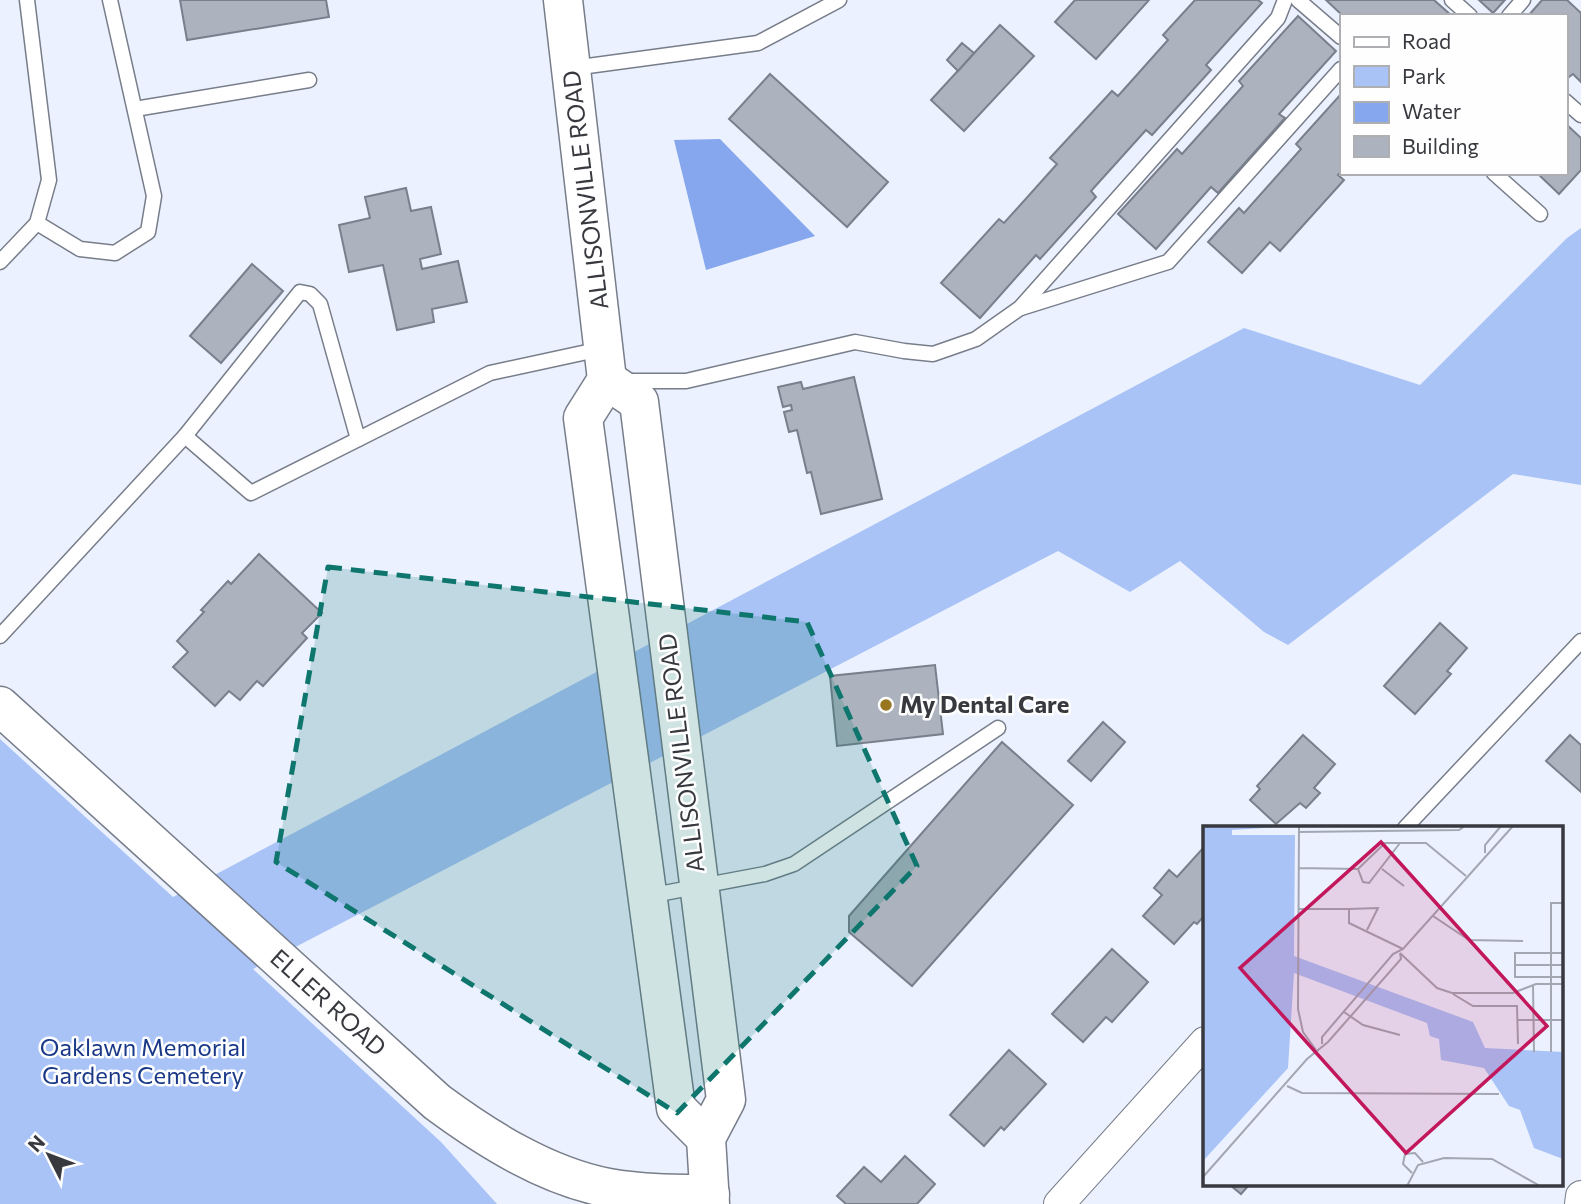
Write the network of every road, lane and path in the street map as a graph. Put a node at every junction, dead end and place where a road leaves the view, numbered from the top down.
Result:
1 (27, 0) edge
2 (110, 0) edge
3 (562, 0) edge
4 (839, 0) edge
5 (1285, 0) edge
6 (1298, 0) edge
7 (1452, 0) edge
8 (1523, 0) edge
9 (1468, 14) edge
10 (1511, 14) edge
11 (1340, 36) edge
12 (572, 69) junction
13 (1340, 70) edge
14 (309, 80) dead end
15 (1567, 103) edge
16 (135, 109) junction
17 (1581, 115) edge
18 (1496, 175) edge
19 (1540, 214) dead end
20 (37, 223) junction
21 (0, 262) edge
22 (1020, 308) junction
23 (606, 364) junction
24 (185, 436) junction
25 (358, 439) junction
26 (0, 636) edge
27 (1581, 641) edge
28 (0, 706) edge
29 (998, 728) dead end
30 (1407, 826) edge
31 (698, 888) junction
32 (646, 897) junction
33 (1203, 1044) edge
34 (706, 1138) junction
35 (1581, 1196) edge
36 (710, 1199) edge
37 (1059, 1204) edge
38 (1580, 1204) edge

1 - 20 lane
2 - 16 lane
3 - 12 main road, ALLISONVILLE ROAD
4 - 12 lane
5 - 22 lane
6 - 11 lane
7 - 9 lane
8 - 10 lane
12 - 23 main road, ALLISONVILLE ROAD
13 - 22 lane
14 - 16 lane
15 - 17 lane
16 - 20 lane
18 - 19 lane
20 - 21 lane
22 - 23 lane
23 - 25 lane
23 - 31 main road, ALLISONVILLE ROAD
23 - 32 main road
24 - 25 lane
24 - 25 lane
24 - 26 lane
27 - 30 lane
28 - 36 main road, ELLER ROAD
29 - 31 lane
31 - 32 lane
31 - 34 main road, ALLISONVILLE ROAD
32 - 34 main road
33 - 37 street
34 - 36 main road
35 - 38 street

